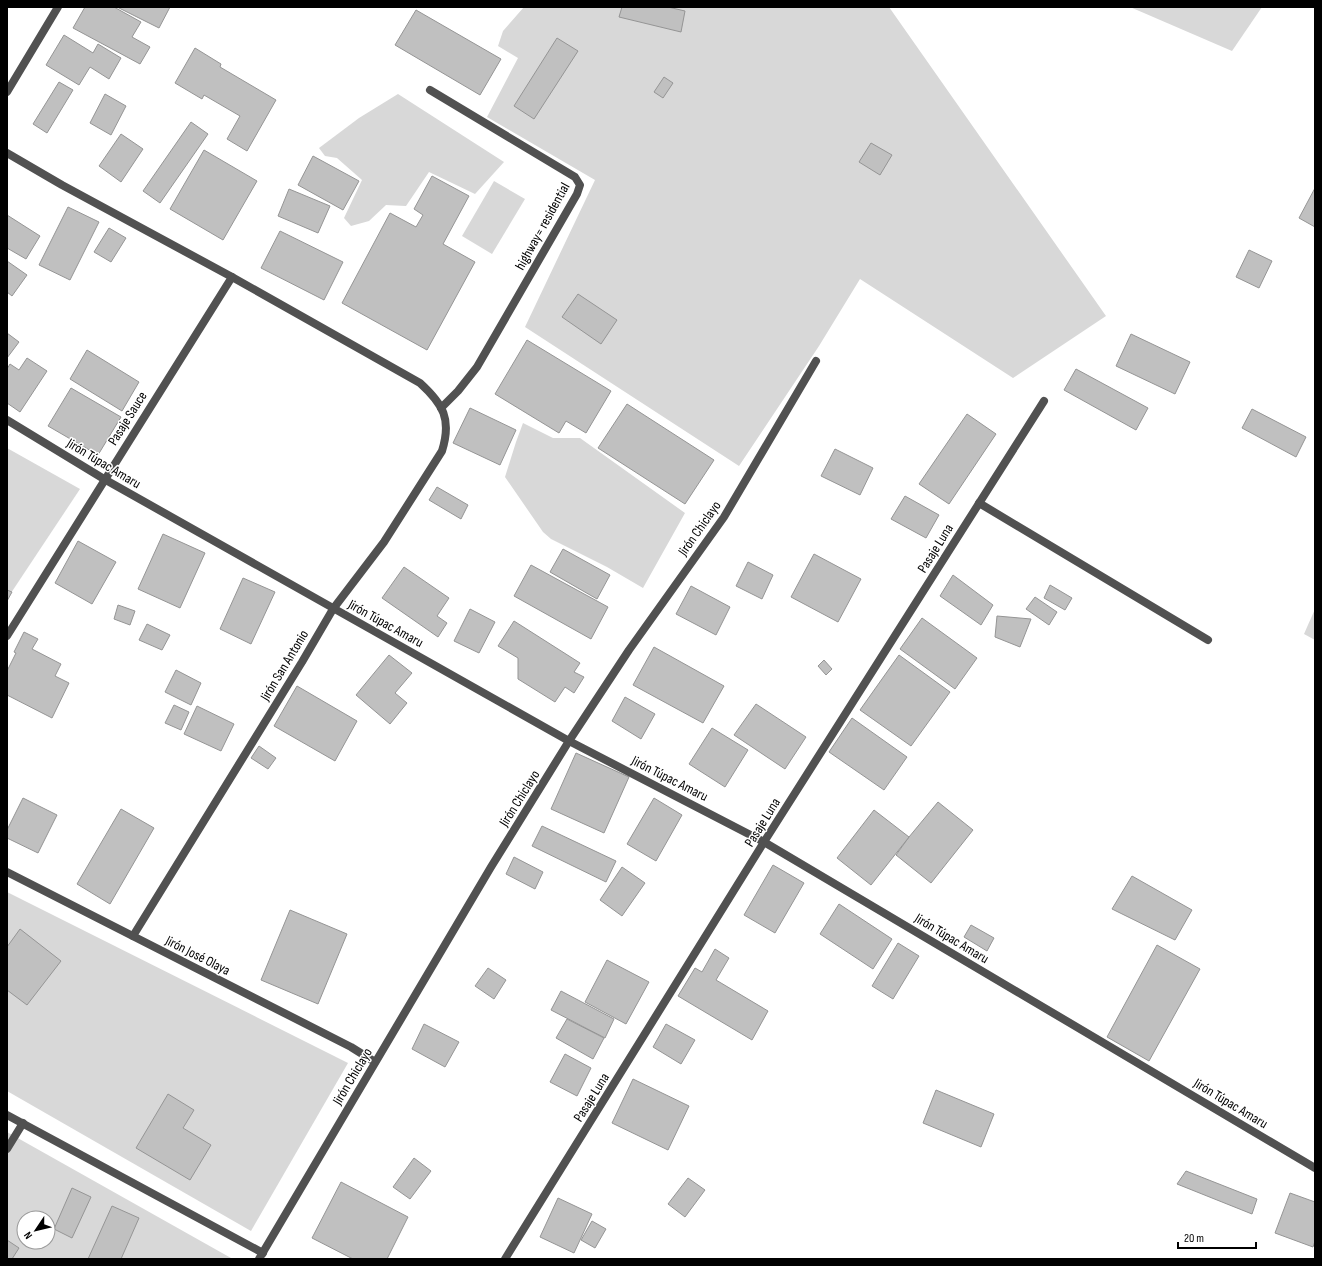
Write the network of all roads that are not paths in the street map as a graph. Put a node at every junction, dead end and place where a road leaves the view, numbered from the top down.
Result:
1 (58, 7) edge
2 (430, 90) dead end
3 (7, 92) edge
4 (7, 153) edge
5 (232, 277) junction
6 (816, 361) dead end
7 (1044, 401) dead end
8 (441, 408) junction
9 (7, 420) edge
10 (104, 479) junction
11 (979, 503) junction
12 (333, 609) junction
13 (7, 636) edge
14 (1208, 640) dead end
15 (569, 741) junction
16 (764, 842) junction
17 (7, 872) edge
18 (133, 936) junction
19 (375, 1062) junction
20 (7, 1114) edge
21 (23, 1123) junction
22 (7, 1149) edge
23 (1315, 1168) edge
24 (261, 1256) edge
25 (505, 1259) edge

1 - 3 street
2 - 8 street, highway= residential
4 - 5 street
5 - 8 street
5 - 10 street, Pasaje Sauce
6 - 15 street, Jirón Chiclayo
7 - 11 street, Pasaje Luna
8 - 12 street, Jirón San Antonio
9 - 10 street, Jirón Túpac Amaru
10 - 12 street, Jirón Túpac Amaru
10 - 13 street, Pasaje Sauce
11 - 14 street
11 - 16 street, Pasaje Luna
12 - 15 street, Jirón Túpac Amaru
12 - 18 street, Jirón San Antonio
15 - 16 street, Jirón Túpac Amaru
15 - 19 street, Jirón Chiclayo
16 - 23 street, Jirón Túpac Amaru
16 - 25 street, Pasaje Luna
17 - 18 street, Jirón José Olaya
18 - 19 street, Jirón José Olaya
19 - 24 street, Jirón Chiclayo
20 - 21 street
21 - 22 street
21 - 24 street

